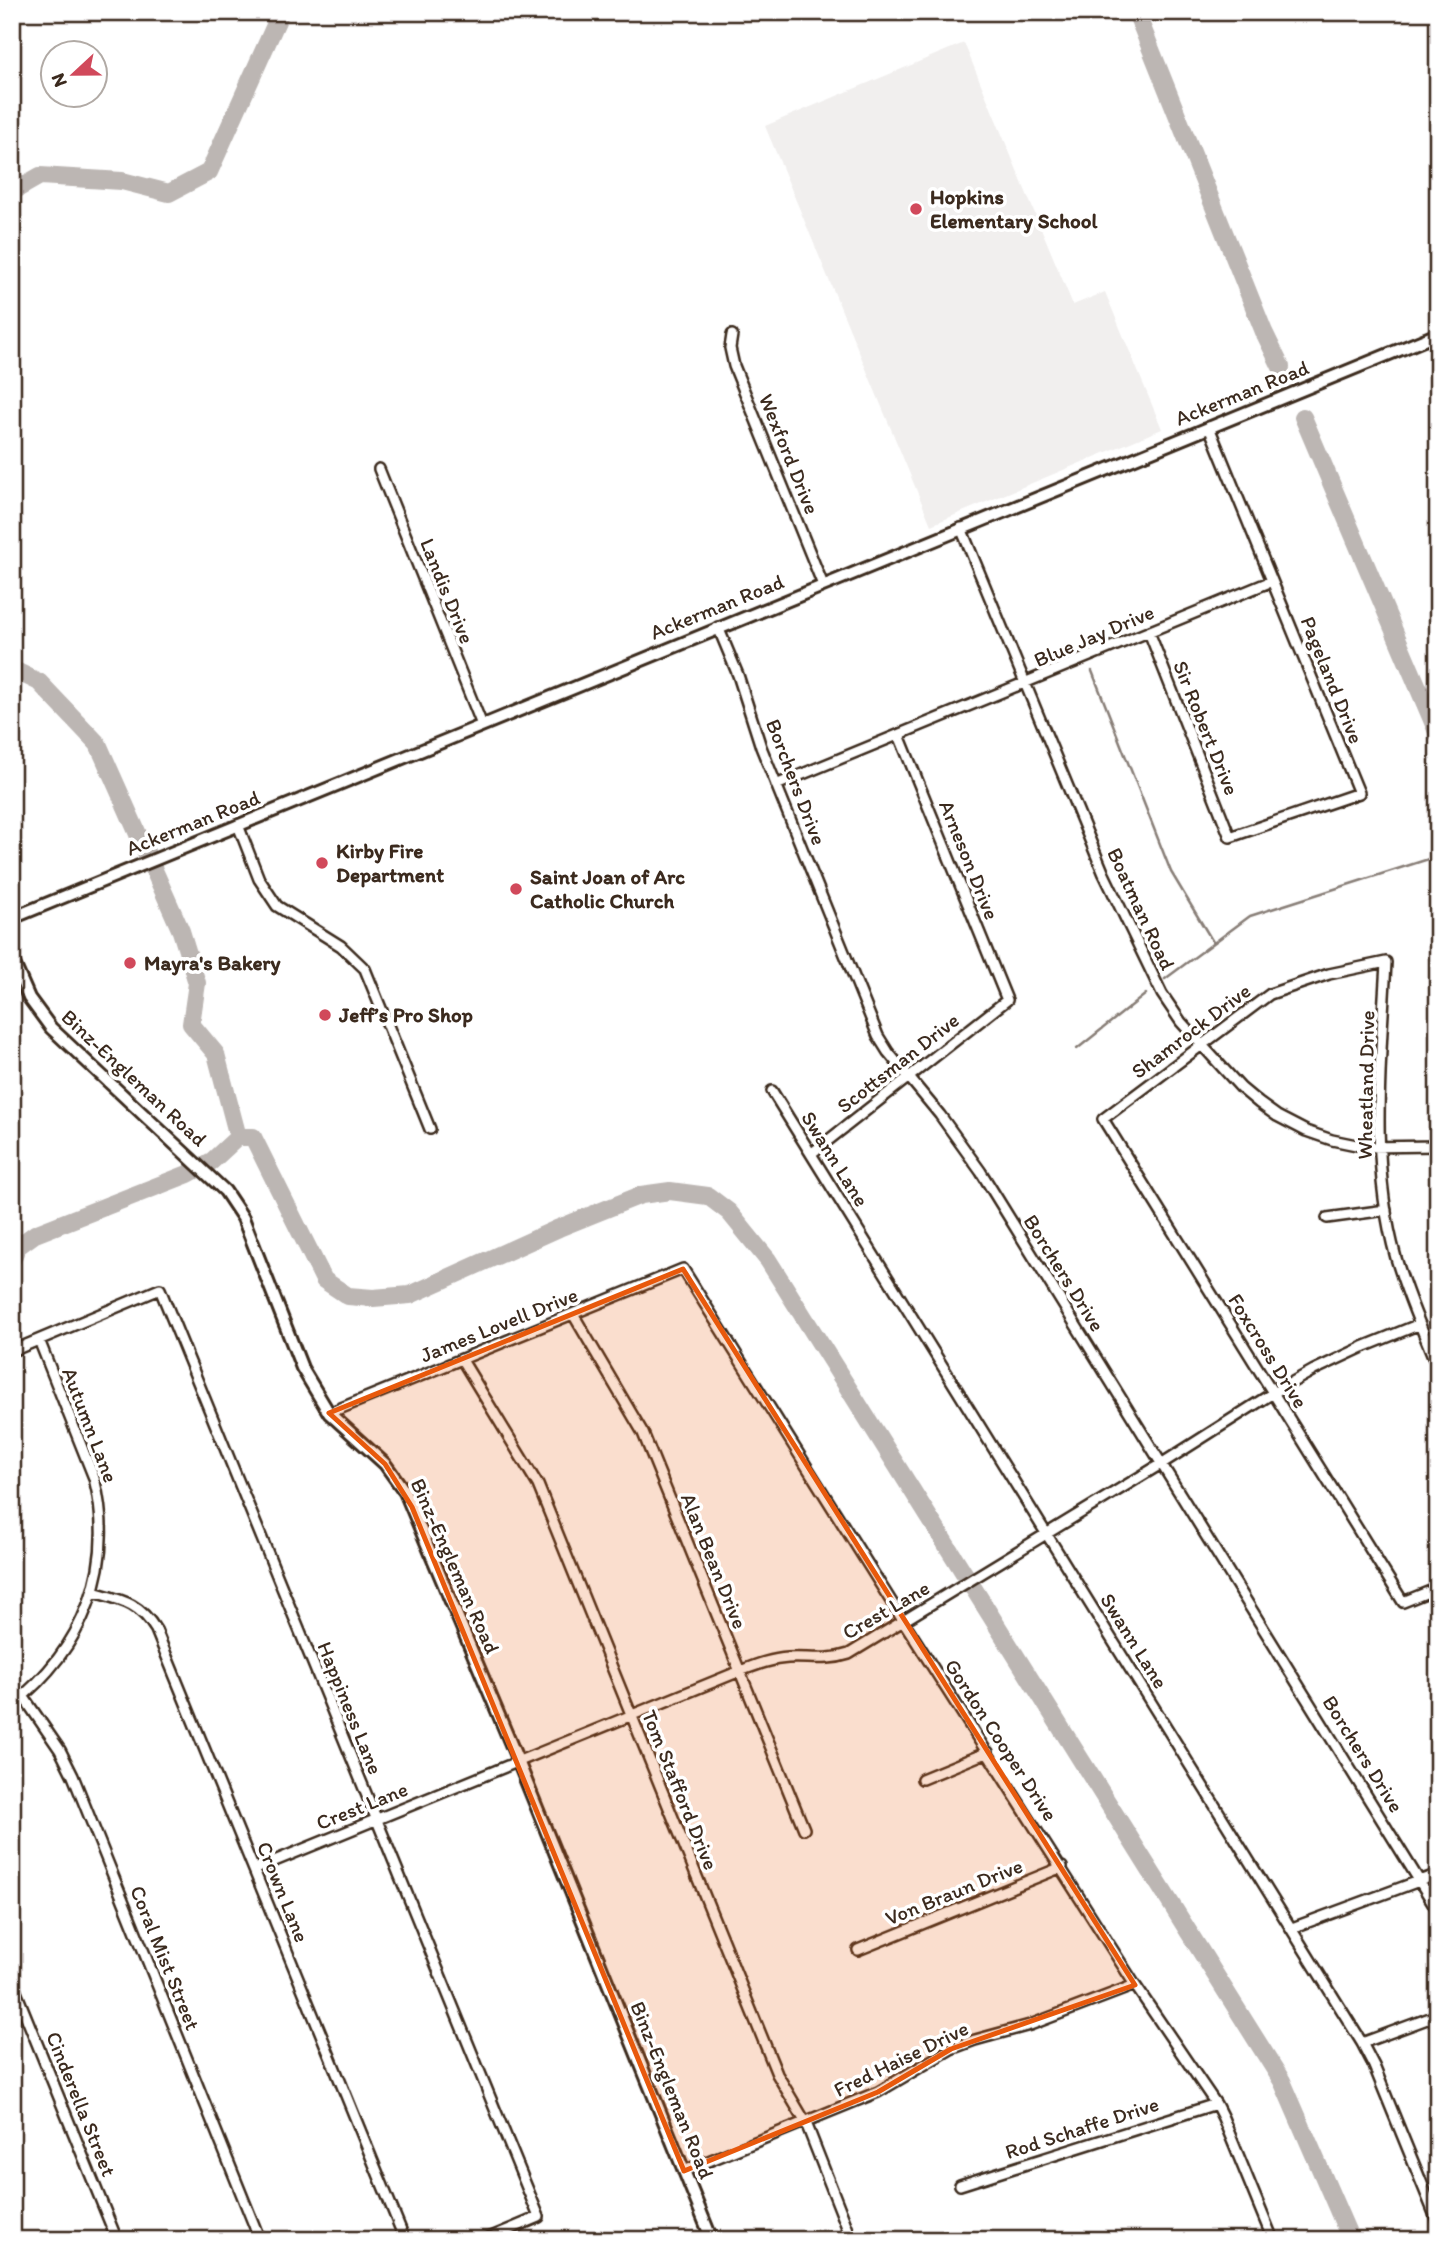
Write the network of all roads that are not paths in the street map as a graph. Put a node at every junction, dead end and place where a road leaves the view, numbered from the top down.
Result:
1 (1438, 334) edge
2 (732, 335) dead end
3 (1209, 427) junction
4 (379, 470) dead end
5 (961, 528) junction
6 (1272, 581) junction
7 (823, 585) junction
8 (718, 627) junction
9 (1149, 632) junction
10 (1025, 684) junction
11 (482, 725) junction
12 (899, 734) junction
13 (776, 785) junction
14 (237, 825) junction
15 (1230, 837) joint
16 (12, 918) edge
17 (12, 959) edge
18 (1386, 962) joint
19 (1007, 1000) joint
20 (1202, 1045) junction
21 (909, 1076) junction
22 (772, 1091) dead end
23 (1103, 1119) joint
24 (430, 1129) dead end
25 (1379, 1146) junction
26 (1438, 1146) edge
27 (812, 1153) junction
28 (1386, 1210) junction
29 (1327, 1218) dead end
30 (683, 1269) joint
31 (573, 1314) junction
32 (1420, 1324) junction
33 (35, 1342) junction
34 (12, 1351) edge
35 (462, 1360) junction
36 (1438, 1368) edge
37 (1273, 1393) junction
38 (329, 1413) junction
39 (1161, 1464) junction
40 (1047, 1533) junction
41 (1438, 1588) edge
42 (93, 1592) junction
43 (904, 1622) junction
44 (740, 1671) junction
45 (23, 1696) junction
46 (12, 1705) edge
47 (632, 1716) junction
48 (988, 1752) junction
49 (519, 1761) junction
50 (922, 1779) dead end
51 (376, 1819) junction
52 (804, 1829) dead end
53 (1062, 1867) junction
54 (255, 1869) junction
55 (1438, 1874) edge
56 (1421, 1881) junction
57 (1438, 1911) edge
58 (1292, 1928) junction
59 (859, 1950) dead end
60 (12, 1982) edge
61 (1135, 1984) junction
62 (1438, 2015) edge
63 (1362, 2043) junction
64 (1216, 2104) junction
65 (806, 2123) junction
66 (684, 2171) junction
67 (960, 2185) dead end
68 (1438, 2223) edge
69 (117, 2240) edge
70 (260, 2240) edge
71 (405, 2240) edge
72 (484, 2240) edge
73 (712, 2240) edge
74 (852, 2240) edge
75 (1273, 2240) edge

1 - 3 street, Ackerman Road
2 - 7 street, Wexford Drive
3 - 5 street, Ackerman Road
3 - 6 street
4 - 11 street, Landis Drive
5 - 7 street, Ackerman Road
5 - 10 street, Boatman Road
6 - 9 street, Blue Jay Drive
6 - 15 street, Pageland Drive
7 - 8 street, Ackerman Road
8 - 11 street, Ackerman Road
8 - 13 street, Borchers Drive
9 - 10 street, Blue Jay Drive
9 - 15 street, Sir Robert Drive
10 - 12 street, Blue Jay Drive
10 - 20 street, Boatman Road
11 - 14 street, Ackerman Road
12 - 13 street, Blue Jay Drive
12 - 19 street, Arneson Drive
13 - 21 street, Borchers Drive
14 - 16 street, Ackerman Road
14 - 24 street
17 - 38 street, Binz-Engleman Road
18 - 20 street, Shamrock Drive
18 - 25 street, Wheatland Drive
19 - 21 street, Scottsman Drive
20 - 23 street, Shamrock Drive
20 - 25 street, Boatman Road
21 - 27 street, Scottsman Drive
21 - 39 street, Borchers Drive
22 - 27 street, Swann Lane
23 - 37 street, Foxcross Drive
25 - 26 street, Boatman Road
25 - 28 street, Wheatland Drive
27 - 40 street, Swann Lane
28 - 29 street
28 - 32 street, Wheatland Drive
30 - 31 street, James Lovell Drive
30 - 43 street, Gordon Cooper Drive
31 - 35 street, James Lovell Drive
31 - 44 street, Alan Bean Drive
32 - 36 street, Wheatland Drive
32 - 37 street, Crest Lane
33 - 34 street
33 - 42 street, Autumn Lane
33 - 51 street, Happiness Lane
35 - 38 street, James Lovell Drive
35 - 47 street, Tom Stafford Drive
37 - 39 street, Crest Lane
37 - 41 street, Foxcross Drive
38 - 49 street, Binz-Engleman Road
39 - 40 street, Crest Lane
39 - 56 street, Borchers Drive
40 - 43 street, Crest Lane
40 - 58 street, Swann Lane
42 - 45 street, Autumn Lane
42 - 54 street, Crown Lane
43 - 44 street, Crest Lane
43 - 48 street, Gordon Cooper Drive
44 - 47 street, Crest Lane
44 - 52 street, Alan Bean Drive
45 - 46 street, Autumn Lane
45 - 70 street, Coral Mist Street
47 - 49 street, Crest Lane
47 - 65 street, Tom Stafford Drive
48 - 50 street
48 - 53 street, Gordon Cooper Drive
49 - 51 street, Crest Lane
49 - 66 street, Binz-Engleman Road
51 - 54 street, Crest Lane
51 - 72 street, Happiness Lane
53 - 59 street, Von Braun Drive
53 - 61 street, Gordon Cooper Drive
54 - 71 street, Crown Lane
55 - 56 street
56 - 57 street, Borchers Drive
56 - 58 street
58 - 63 street, Swann Lane
60 - 69 street, Cinderella Street
61 - 64 street, Gordon Cooper Drive
61 - 65 street, Fred Haise Drive
62 - 63 street
63 - 68 street, Swann Lane
64 - 67 street, Rod Schaffe Drive
64 - 75 street, Gordon Cooper Drive
65 - 66 street, Fred Haise Drive
65 - 74 street, Tom Stafford Drive
66 - 73 street, Binz-Engleman Road

